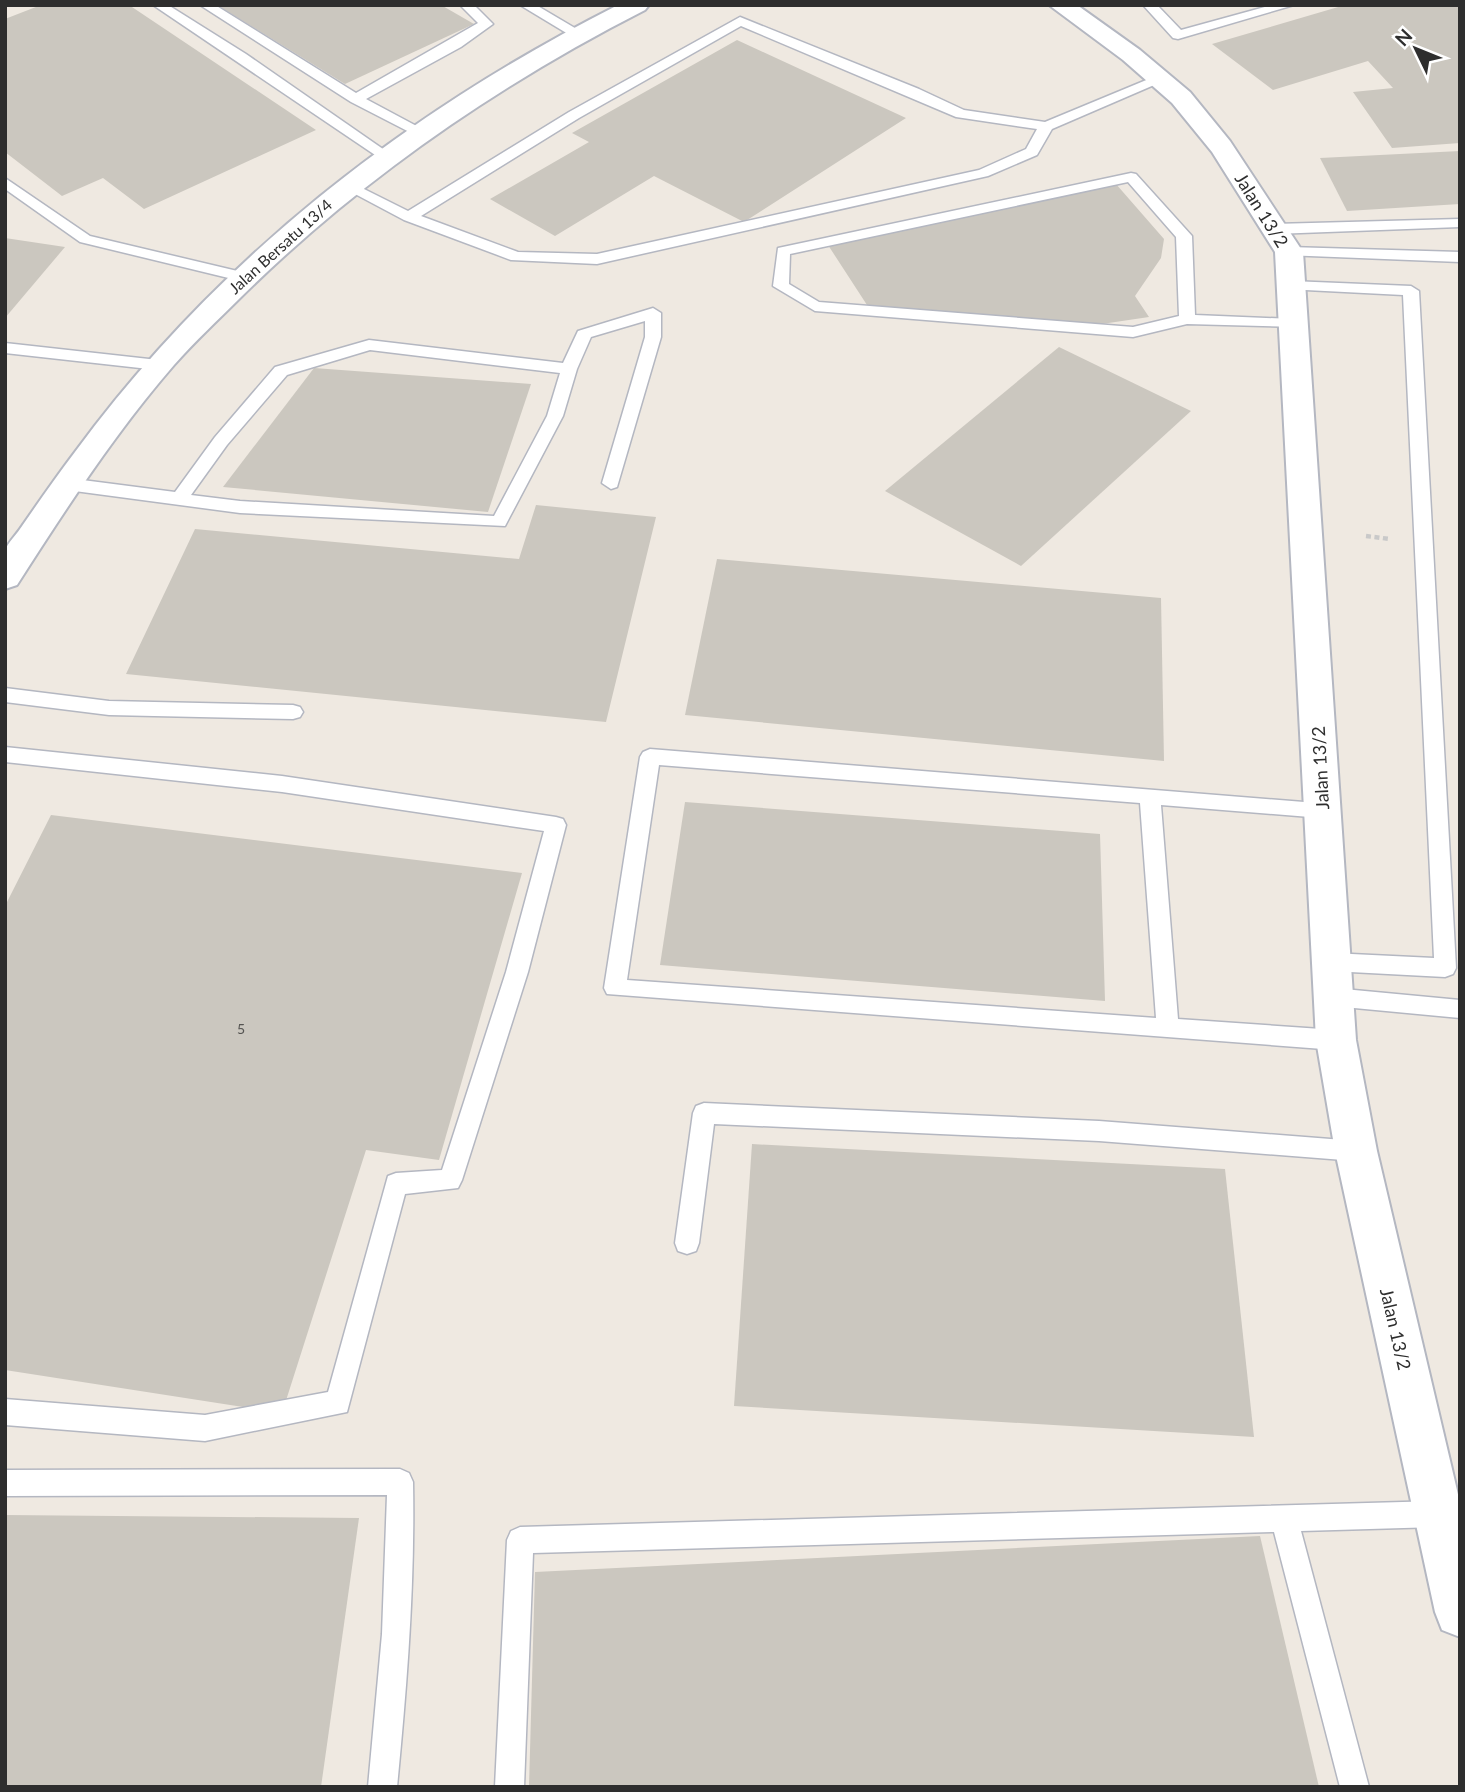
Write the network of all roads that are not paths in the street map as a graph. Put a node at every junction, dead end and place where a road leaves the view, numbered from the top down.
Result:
1 (159, 5) edge
2 (206, 5) edge
3 (466, 5) edge
4 (526, 5) edge
5 (637, 5) edge
6 (1061, 5) edge
7 (1149, 5) edge
8 (1289, 5) edge
9 (578, 34) junction
10 (1161, 79) junction
11 (356, 99) junction
12 (1046, 126) junction
13 (419, 133) junction
14 (386, 156) junction
15 (5, 183) edge
16 (347, 186) junction
17 (409, 217) junction
18 (1460, 223) edge
19 (1285, 256) junction
20 (1460, 257) edge
21 (245, 277) junction
22 (1187, 319) junction
23 (1293, 324) junction
24 (5, 348) edge
25 (158, 365) junction
26 (569, 369) junction
27 (611, 483) dead end
28 (67, 484) junction
29 (178, 499) junction
30 (6, 576) edge
31 (5, 695) edge
32 (293, 712) dead end
33 (5, 754) edge
34 (1150, 796) junction
35 (1322, 810) junction
36 (1332, 962) junction
37 (1460, 1009) edge
38 (1335, 1019) junction
39 (1168, 1028) junction
40 (1356, 1151) junction
41 (687, 1243) dead end
42 (5, 1412) edge
43 (5, 1483) edge
44 (1438, 1514) junction
45 (1284, 1519) junction
46 (1460, 1612) edge
47 (382, 1787) edge
48 (509, 1787) edge
49 (1355, 1787) edge

1 - 14 lane
2 - 11 lane
3 - 11 lane
4 - 9 lane
5 - 9 street, Jalan Bersatu 13/4
6 - 10 street, Jalan 13/2
7 - 8 lane
9 - 13 street, Jalan Bersatu 13/4
10 - 12 lane
10 - 19 street, Jalan 13/2
11 - 13 lane
12 - 17 lane
12 - 17 lane
13 - 14 street, Jalan Bersatu 13/4
14 - 16 street, Jalan Bersatu 13/4
15 - 21 lane
16 - 17 lane
16 - 21 street, Jalan Bersatu 13/4
18 - 19 lane
19 - 20 lane
19 - 23 street, Jalan 13/2
19 - 36 lane
21 - 25 street, Jalan Bersatu 13/4
22 - 22 lane
22 - 23 lane
23 - 35 street, Jalan 13/2
24 - 25 lane
25 - 28 street, Jalan Bersatu 13/4
26 - 27 lane
26 - 29 lane
26 - 29 lane
28 - 29 lane
28 - 30 street, Jalan Bersatu 13/4
31 - 32 lane
33 - 42 lane
34 - 35 lane
34 - 39 lane
34 - 39 lane
35 - 36 street, Jalan 13/2
36 - 38 street, Jalan 13/2
37 - 38 lane
38 - 39 lane
38 - 40 street, Jalan 13/2
40 - 41 lane
40 - 44 street, Jalan 13/2
43 - 47 lane
44 - 45 lane
44 - 46 street, Jalan 13/2
45 - 48 lane
45 - 49 lane

